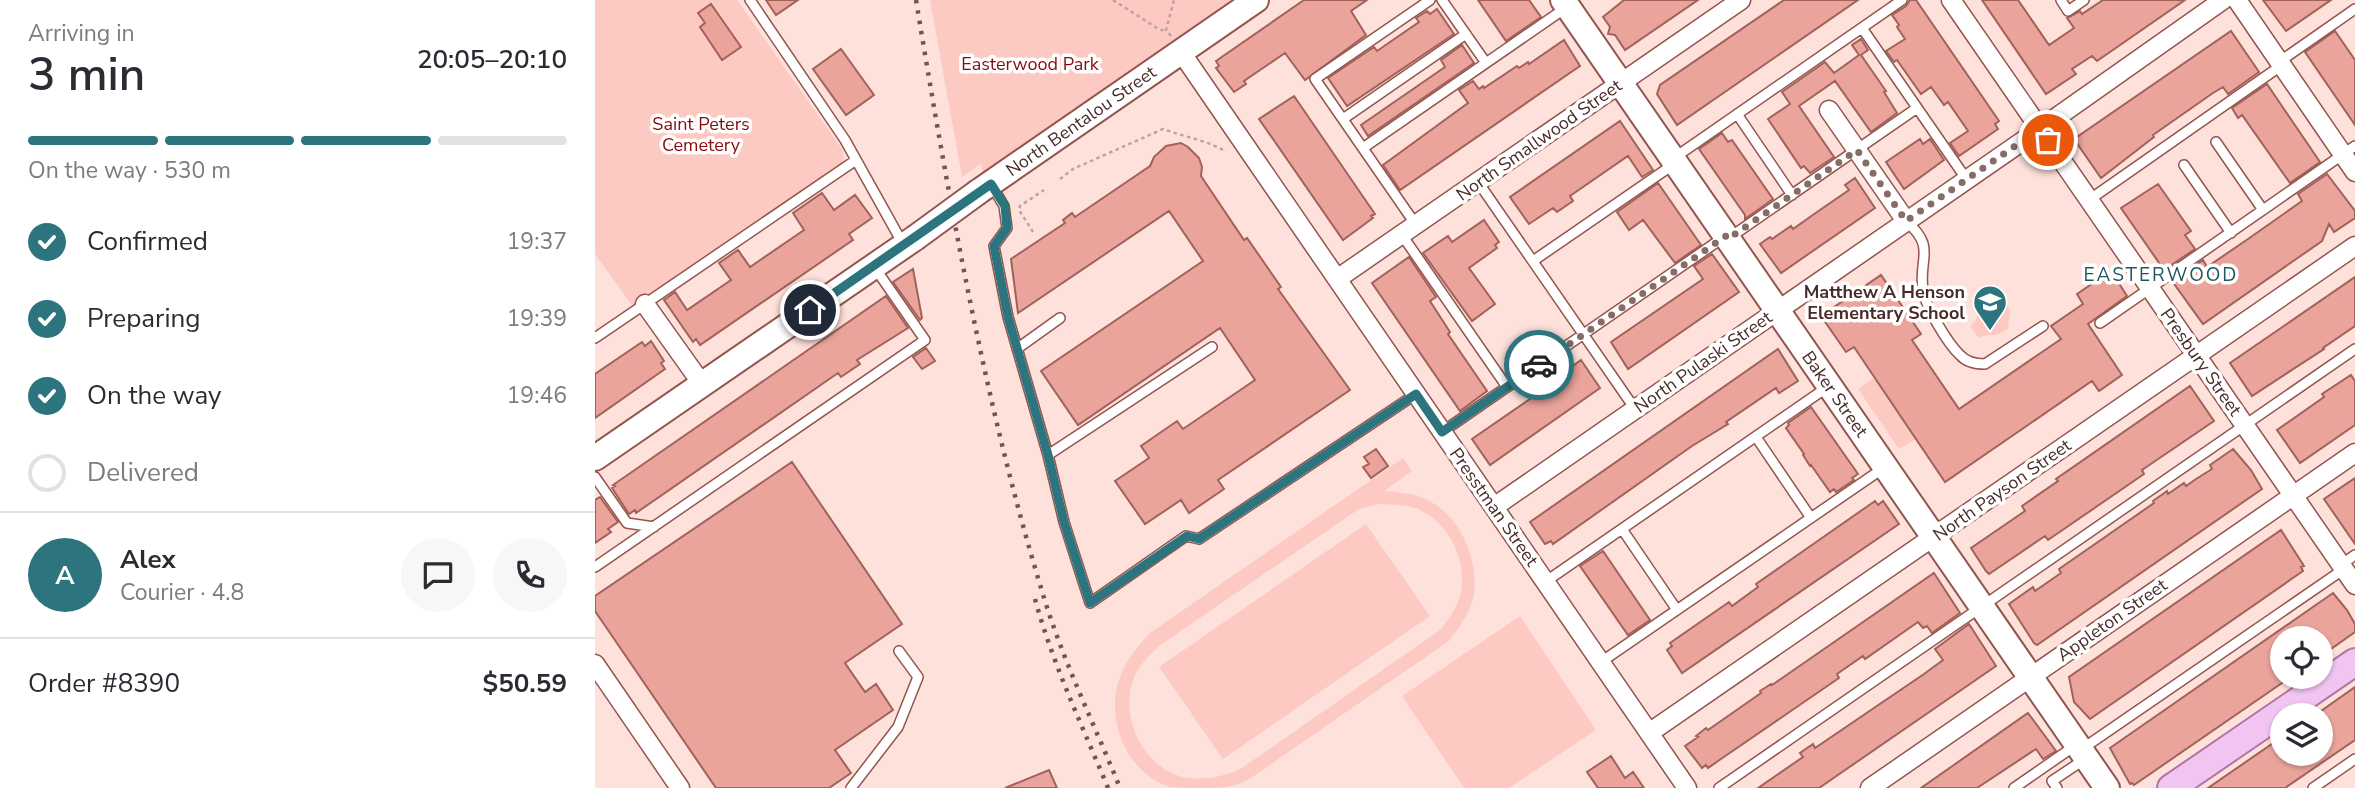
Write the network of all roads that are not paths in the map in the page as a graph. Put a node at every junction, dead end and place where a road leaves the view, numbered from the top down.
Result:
1 (750, 0) edge
2 (1256, 0) edge
3 (1430, 0) edge
4 (1442, 0) edge
5 (1741, 0) edge
6 (1902, 0) edge
7 (1951, 0) edge
8 (2061, 0) edge
9 (2084, 0) edge
10 (2223, 0) edge
11 (2237, 0) edge
12 (1569, 2) edge
13 (2354, 11) edge
14 (1862, 28) junction
15 (1466, 34) junction
16 (1177, 46) junction
17 (1486, 63) junction
18 (2280, 64) junction
19 (1620, 84) junction
20 (1917, 108) junction
21 (1829, 110) dead end
22 (1737, 114) junction
23 (1343, 119) junction
24 (2040, 129) junction
25 (2216, 142) dead end
26 (1363, 148) junction
27 (1857, 150) junction
28 (2349, 150) edge
29 (856, 160) junction
30 (1674, 161) junction
31 (2184, 165) dead end
32 (2355, 172) edge
33 (1967, 180) junction
34 (1478, 182) junction
35 (985, 188) junction
36 (1793, 195) junction
37 (2089, 200) junction
38 (2263, 210) junction
39 (1906, 221) junction
40 (1409, 230) junction
41 (2231, 233) junction
42 (1727, 238) junction
43 (909, 241) junction
44 (2355, 246) edge
45 (1533, 261) junction
46 (874, 266) junction
47 (1338, 279) junction
48 (2151, 289) junction
49 (645, 304) junction
50 (1777, 311) junction
51 (1060, 318) dead end
52 (2100, 323) dead end
53 (2043, 326) dead end
54 (1584, 334) junction
55 (595, 338) edge
56 (1212, 346) dead end
57 (1018, 348) junction
58 (2355, 349) edge
59 (2196, 355) junction
60 (702, 384) junction
61 (1829, 386) junction
62 (1507, 387) junction
63 (1416, 394) junction
64 (1635, 409) junction
65 (2245, 425) junction
66 (1442, 432) junction
67 (1756, 437) junction
68 (2355, 453) edge
69 (1048, 455) junction
70 (595, 458) edge
71 (1885, 467) junction
72 (595, 477) edge
73 (2293, 495) junction
74 (1494, 507) junction
75 (1811, 517) junction
76 (654, 527) junction
77 (1622, 529) junction
78 (1934, 537) junction
79 (2347, 563) edge
80 (595, 567) edge
81 (1545, 582) junction
82 (2355, 585) edge
83 (1982, 607) junction
84 (1677, 610) junction
85 (899, 650) dead end
86 (1601, 662) junction
87 (2355, 662) edge
88 (596, 669) edge
89 (2030, 677) junction
90 (1649, 733) junction
91 (2081, 751) junction
92 (2355, 759) edge
93 (2101, 786) edge
94 (680, 788) edge
95 (851, 788) edge
96 (1687, 788) edge
97 (1719, 788) edge
98 (1870, 788) edge
99 (2014, 788) edge
100 (2057, 788) edge
101 (2171, 788) edge
102 (2313, 788) edge

1 - 29 lane
2 - 16 street, North Bentalou Street
3 - 23 lane
4 - 15 lane
5 - 19 street, North Smallwood Street
6 - 14 lane
7 - 24 street, Presbury Street
8 - 9 lane
10 - 24 street, North Pulaski Street
11 - 18 street
12 - 17 lane
12 - 19 street, Baker Street
13 - 18 lane
14 - 20 lane
14 - 22 lane
15 - 17 lane
15 - 23 lane
16 - 35 street, North Bentalou Street
16 - 47 street, Presstman Street
17 - 26 lane
18 - 28 street
18 - 37 lane
19 - 30 street, Baker Street
19 - 34 street, North Smallwood Street
20 - 27 lane
20 - 33 lane
21 - 27 street
22 - 30 lane
22 - 36 lane
23 - 26 lane
24 - 33 street, North Pulaski Street
24 - 37 street, Presbury Street
25 - 38 lane
26 - 40 lane
27 - 36 lane
27 - 39 street
28 - 32 street
28 - 38 lane
29 - 43 lane
29 - 49 lane
30 - 42 street, Baker Street
30 - 45 lane
31 - 41 lane
33 - 39 street, North Pulaski Street
34 - 40 street, North Smallwood Street
34 - 45 lane
35 - 43 street, North Bentalou Street, bridge
35 - 57 lane
36 - 42 lane
37 - 48 street, Presbury Street
38 - 41 lane
39 - 50 street, North Pulaski Street
39 - 53 lane
40 - 47 street, North Smallwood Street
40 - 62 lane
41 - 48 lane
42 - 50 street, Baker Street
42 - 54 lane
43 - 46 street, North Bentalou Street
44 - 59 street, North Payson Street
45 - 54 lane
46 - 60 street, North Bentalou Street
46 - 76 lane
47 - 63 street, Presstman Street
48 - 52 lane
48 - 59 street, Presbury Street
49 - 55 lane
49 - 60 street
50 - 61 street, Baker Street
50 - 64 street, North Pulaski Street
51 - 57 lane
54 - 62 lane
54 - 64 lane
56 - 69 lane
57 - 69 lane
58 - 65 lane
59 - 65 street, Presbury Street
59 - 78 street, North Payson Street
60 - 70 street, North Bentalou Street
61 - 67 lane
61 - 71 street, Baker Street
62 - 66 lane
63 - 66 street, Presstman Street
63 - 69 lane
64 - 74 street, North Pulaski Street
65 - 73 street, Presbury Street
65 - 83 lane
66 - 74 street, Presstman Street
67 - 75 lane
67 - 77 lane
68 - 73 street, Appleton Street
71 - 75 lane
71 - 78 street, Baker Street
72 - 76 lane
73 - 79 street, Presbury Street
73 - 89 street, Appleton Street
74 - 81 street, Presstman Street
75 - 84 lane
76 - 80 lane
77 - 81 lane
77 - 84 lane
78 - 83 street, Baker Street
78 - 90 street, North Payson Street
79 - 82 street, Presbury Street
79 - 91 lane
81 - 86 street, Presstman Street
83 - 89 street, Baker Street
83 - 97 lane
84 - 86 lane
85 - 95 lane
86 - 90 street, Presstman Street
87 - 101 main road
88 - 94 street
89 - 91 street, Baker Street
89 - 98 street, Appleton Street
90 - 96 street, Presstman Street
91 - 93 street, Baker Street
91 - 99 lane
91 - 100 lane
92 - 102 lane

